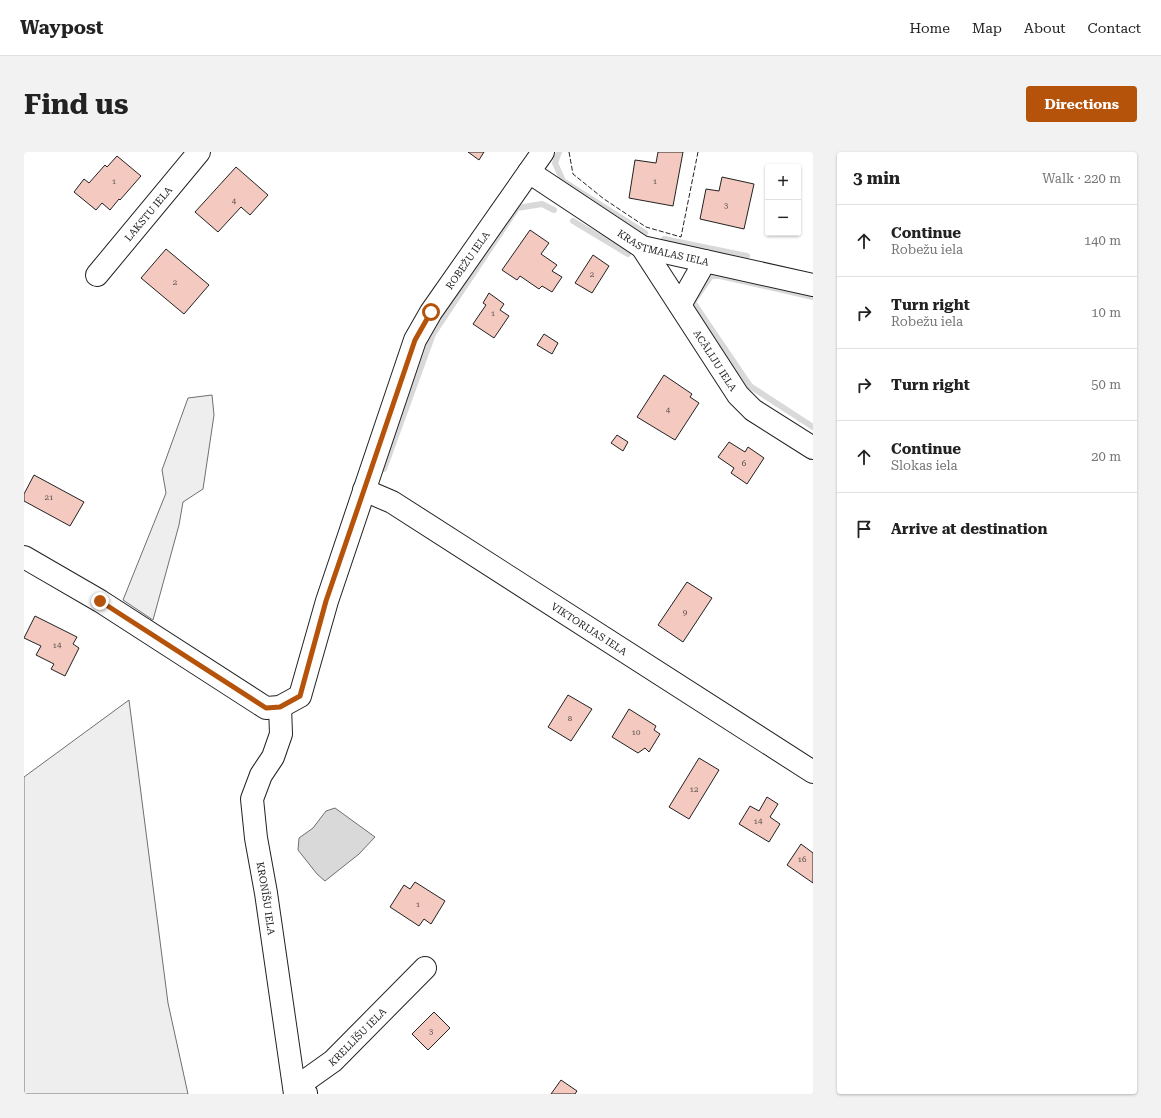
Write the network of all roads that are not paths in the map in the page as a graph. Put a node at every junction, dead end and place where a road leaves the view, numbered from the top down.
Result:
1 (199, 152) edge
2 (543, 152) edge
3 (529, 172) junction
4 (642, 247) junction
5 (705, 261) junction
6 (97, 275) dead end
7 (813, 285) edge
8 (680, 305) junction
9 (813, 448) edge
10 (364, 490) junction
11 (24, 557) edge
12 (280, 707) junction
13 (813, 772) edge
14 (425, 968) dead end
15 (299, 1092) edge

1 - 6 street, LAKSTU IELA
2 - 3 street, ROBEŽU IELA
3 - 4 street, KRASTMALAS IELA
3 - 10 street, ROBEŽU IELA
4 - 5 street, KRASTMALAS IELA
4 - 8 street, ACĀLIJU IELA
5 - 7 street, KRASTMALAS IELA
5 - 8 street
8 - 9 street, ACĀLIJU IELA
10 - 12 street, ROBEŽU IELA
10 - 13 street, VIKTORIJAS IELA
11 - 12 street
12 - 15 street, KRONĪŠU IELA
14 - 15 street, KRELLĪŠU IELA

